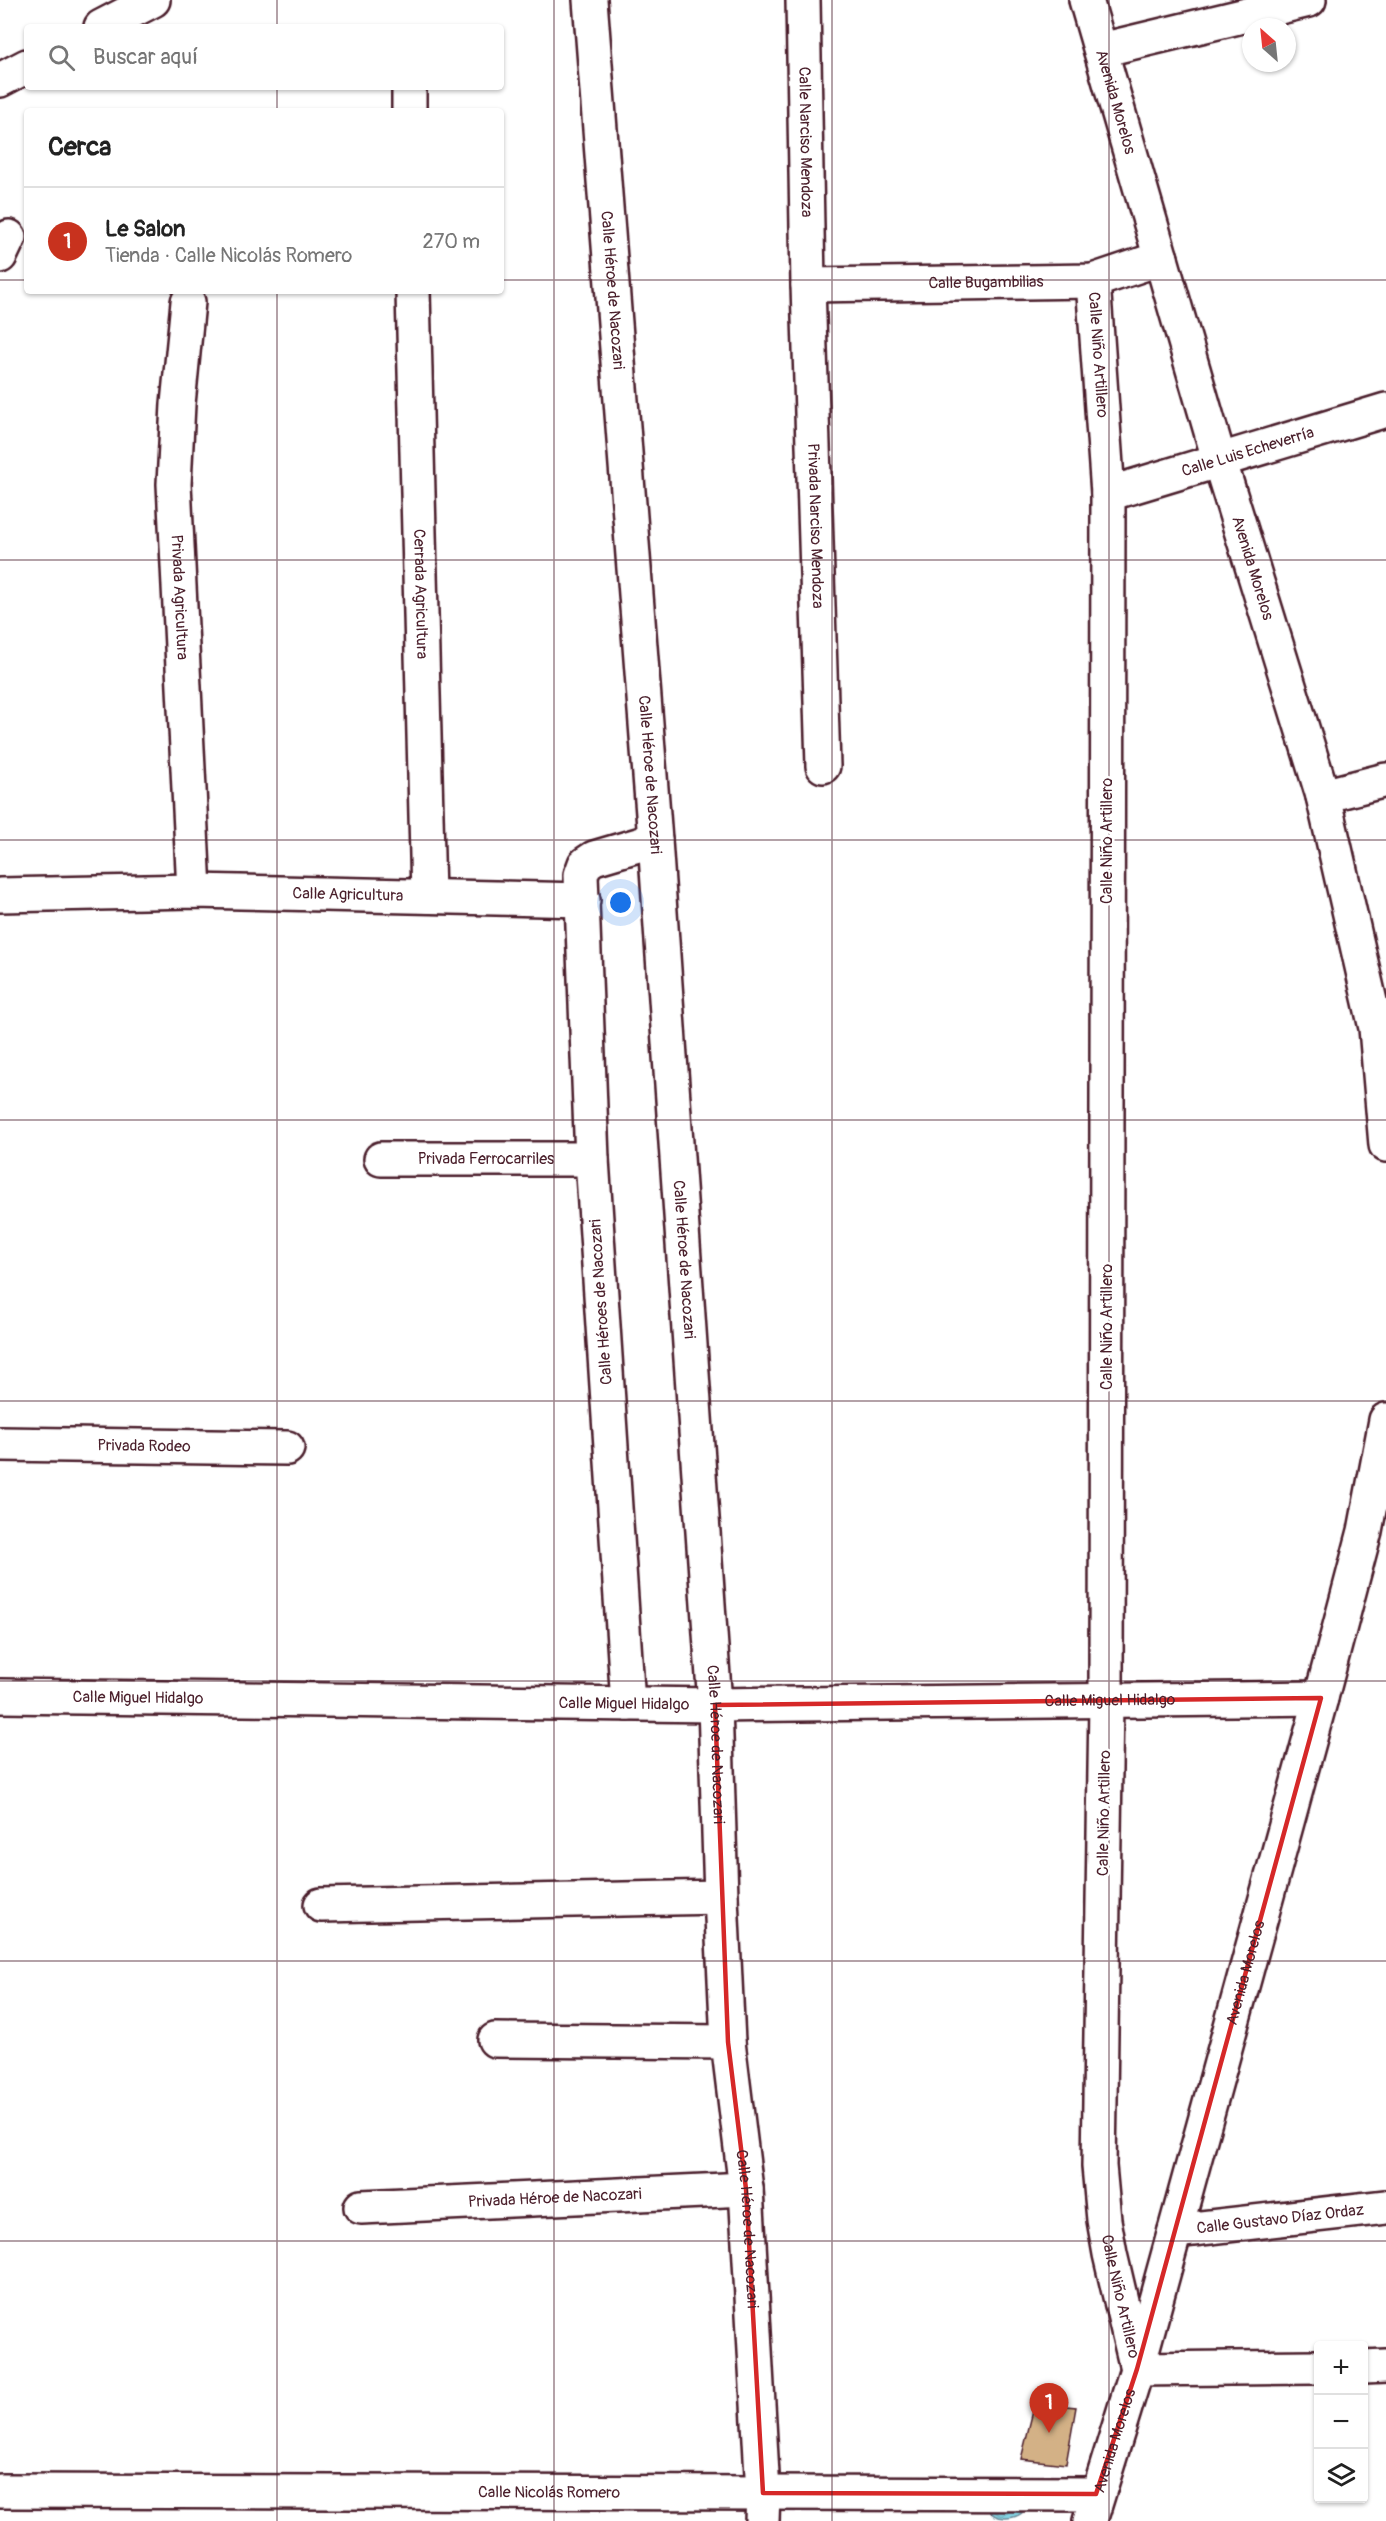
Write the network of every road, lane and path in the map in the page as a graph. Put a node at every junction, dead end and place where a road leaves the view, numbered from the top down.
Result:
1 (590, 0) edge
2 (803, 0) edge
3 (1086, 0) edge
4 (1309, 0) edge
5 (150, 1) edge
6 (107, 24) edge
7 (1101, 50) junction
8 (24, 68) edge
9 (0, 80) edge
10 (1161, 258) junction
11 (1093, 281) junction
12 (808, 285) junction
13 (413, 294) edge
14 (188, 303) dead end
15 (1386, 410) edge
16 (1219, 459) junction
17 (1108, 494) junction
18 (823, 766) dead end
19 (1386, 780) edge
20 (1323, 796) junction
21 (655, 840) junction
22 (194, 891) junction
23 (0, 895) edge
24 (428, 896) junction
25 (583, 900) junction
26 (1381, 1026) edge
27 (1386, 1145) edge
28 (381, 1159) dead end
29 (592, 1159) junction
30 (1386, 1420) edge
31 (0, 1444) edge
32 (287, 1448) dead end
33 (0, 1696) edge
34 (1321, 1698) junction
35 (1106, 1702) junction
36 (627, 1704) junction
37 (715, 1705) junction
38 (721, 1897) junction
39 (321, 1905) dead end
40 (495, 2040) dead end
41 (728, 2042) junction
42 (746, 2189) junction
43 (361, 2207) dead end
44 (1386, 2207) edge
45 (1175, 2231) junction
46 (1386, 2366) edge
47 (1314, 2367) edge
48 (1368, 2367) edge
49 (1137, 2369) junction
50 (0, 2491) edge
51 (762, 2507) edge
52 (1093, 2507) edge

1 - 21 street, Calle Héroe de Nacozari
2 - 12 street, Calle Narciso Mendoza
3 - 7 street, Avenida Morelos
4 - 7 street
5 - 6 street
7 - 10 street, Avenida Morelos
8 - 9 street
10 - 11 street, Calle Bugambilias
10 - 16 street, Avenida Morelos
11 - 12 street, Calle Bugambilias
11 - 17 street, Calle Niño Artillero
12 - 18 street, Privada Narciso Mendoza
13 - 24 street, Cerrada Agricultura
14 - 22 street, Privada Agricultura
15 - 16 street, Calle Luis Echeverría
16 - 17 street, Calle Luis Echeverría
16 - 20 street, Avenida Morelos
17 - 35 street, Calle Niño Artillero
19 - 20 street
20 - 26 street, Avenida Morelos
21 - 25 street
21 - 37 street, Calle Héroe de Nacozari
22 - 23 street, Calle Agricultura
22 - 24 street, Calle Agricultura
24 - 25 street, Calle Agricultura
25 - 29 street, Calle Héroes de Nacozari
26 - 27 street, Avenida Morelos
28 - 29 street, Privada Ferrocarriles
29 - 36 street, Calle Héroes de Nacozari
30 - 34 street, Avenida Morelos
31 - 32 street, Privada Rodeo
33 - 36 street, Calle Miguel Hidalgo
34 - 35 street, Calle Miguel Hidalgo
34 - 45 street, Avenida Morelos
35 - 37 street, Calle Miguel Hidalgo
35 - 49 street, Calle Niño Artillero
36 - 37 street, Calle Miguel Hidalgo
37 - 38 street, Calle Héroe de Nacozari
38 - 39 street
38 - 41 street, Calle Héroe de Nacozari
40 - 41 street
41 - 42 street, Calle Héroe de Nacozari
42 - 43 street, Privada Héroe de Nacozari
42 - 51 street, Calle Héroe de Nacozari
44 - 45 street, Calle Gustavo Díaz Ordaz
45 - 49 street, Avenida Morelos
46 - 48 street
47 - 49 street
49 - 52 street, Avenida Morelos
50 - 51 street, Calle Nicolás Romero
51 - 52 street, Calle Nicolás Romero

